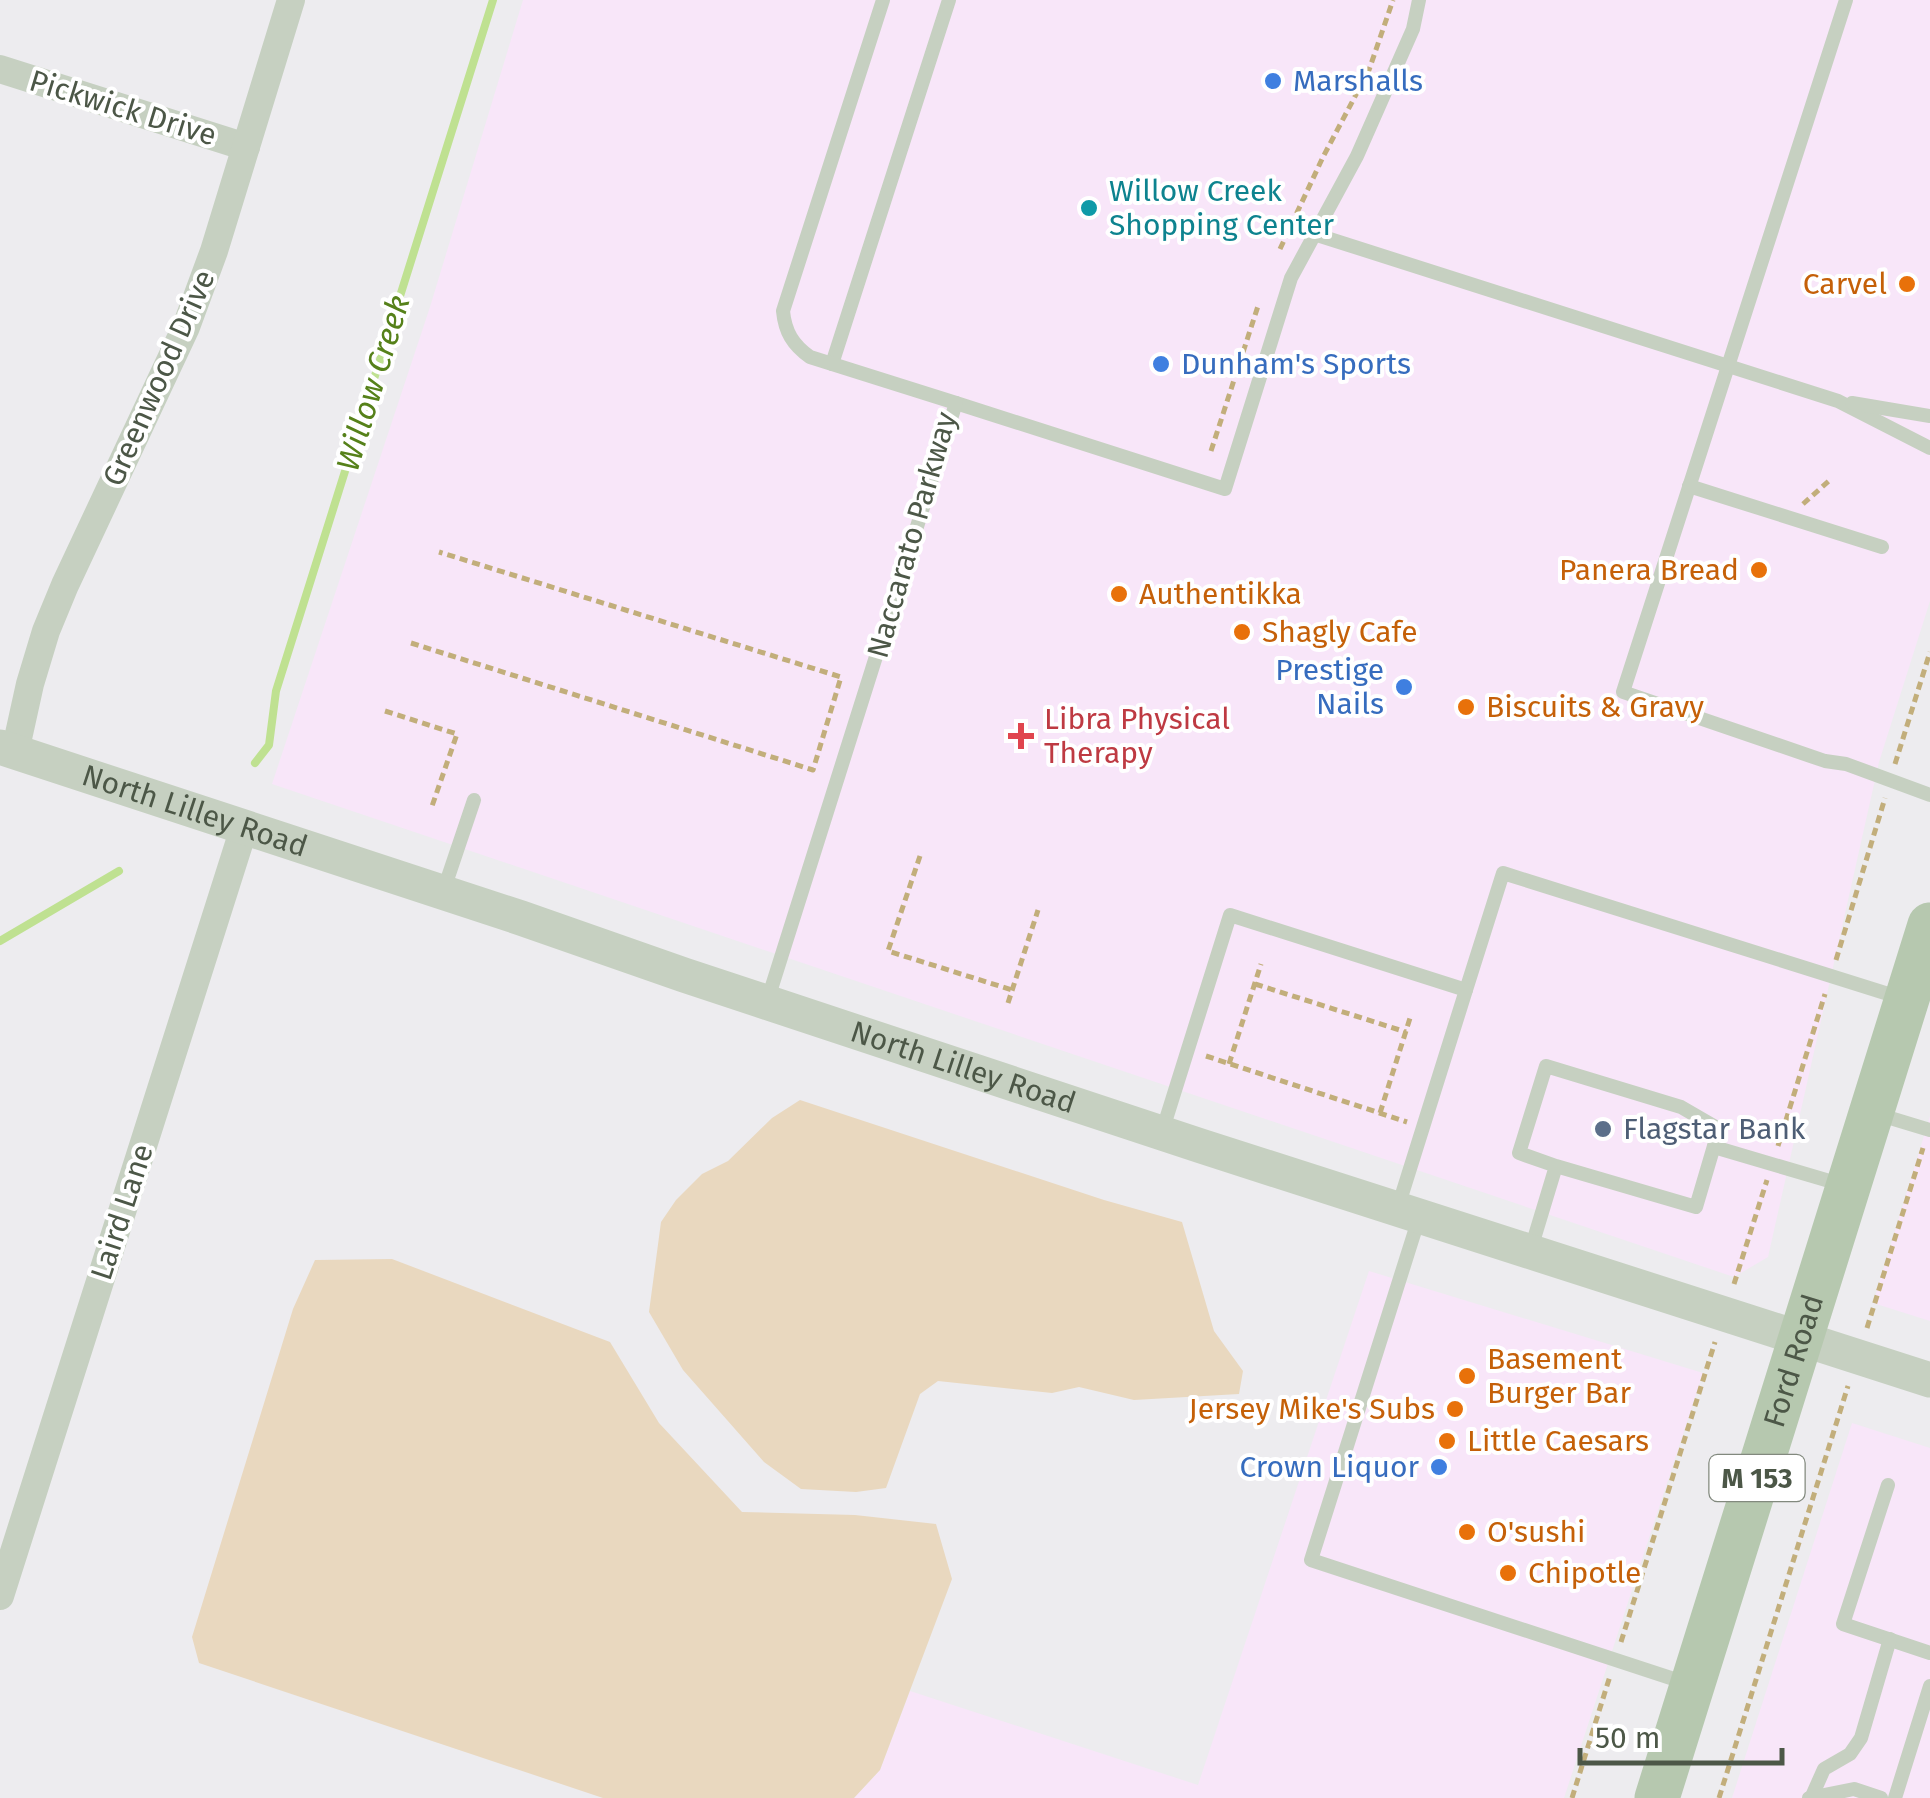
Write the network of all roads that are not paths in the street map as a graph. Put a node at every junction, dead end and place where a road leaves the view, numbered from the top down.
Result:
1 (291, 0) edge
2 (883, 0) edge
3 (949, 0) edge
4 (1419, 0) edge
5 (1846, 0) edge
6 (0, 70) edge
7 (246, 147) junction
8 (1314, 234) junction
9 (832, 364) junction
10 (1728, 364) junction
11 (1838, 401) junction
12 (956, 403) junction
13 (1930, 416) edge
14 (1930, 448) edge
15 (1689, 486) junction
16 (1882, 547) dead end
17 (8, 749) edge
18 (1930, 794) edge
19 (474, 800) dead end
20 (244, 828) junction
21 (443, 892) junction
22 (1930, 925) edge
23 (1466, 990) junction
24 (1907, 1000) junction
25 (767, 1002) junction
26 (1872, 1112) junction
27 (1930, 1130) edge
28 (1162, 1133) junction
29 (1714, 1147) junction
30 (1556, 1166) junction
31 (1848, 1186) junction
32 (1408, 1213) junction
33 (1530, 1252) junction
34 (1800, 1340) junction
35 (1930, 1380) edge
36 (1888, 1485) dead end
37 (0, 1596) edge
38 (1890, 1639) junction
39 (1930, 1652) edge
40 (1692, 1685) junction
41 (1930, 1686) edge
42 (1810, 1797) edge
43 (1656, 1798) edge
44 (1881, 1798) edge
45 (1895, 1798) edge

1 - 7 street, Greenwood Drive
2 - 9 lane, Naccarato Parkway
3 - 9 lane
4 - 8 lane
5 - 10 lane
6 - 7 street, Pickwick Drive
7 - 17 street, Greenwood Drive
8 - 10 lane
8 - 12 lane
9 - 12 lane, Naccarato Parkway
10 - 11 lane
10 - 15 lane
11 - 13 lane
11 - 14 lane
12 - 25 lane, Naccarato Parkway
15 - 16 lane
15 - 18 lane
17 - 20 street, North Lilley Road
19 - 21 lane
20 - 21 street, North Lilley Road
20 - 37 street, Laird Lane
21 - 25 street, North Lilley Road
22 - 24 main road, Ford Road / M 153
23 - 24 lane
23 - 28 lane
23 - 32 lane
24 - 26 main road, Ford Road / M 153
25 - 28 street, North Lilley Road
26 - 27 lane
26 - 31 main road, Ford Road / M 153
28 - 32 street, North Lilley Road
29 - 30 lane
29 - 30 lane
29 - 31 lane
30 - 33 lane
31 - 34 main road, Ford Road / M 153
32 - 33 street, North Lilley Road
32 - 40 lane
33 - 34 street, North Lilley Road
34 - 35 street, North Lilley Road
34 - 40 main road, Ford Road / M 153
36 - 38 lane
38 - 39 lane
38 - 42 lane
40 - 43 main road, Ford Road / M 153
41 - 45 lane
42 - 44 lane

